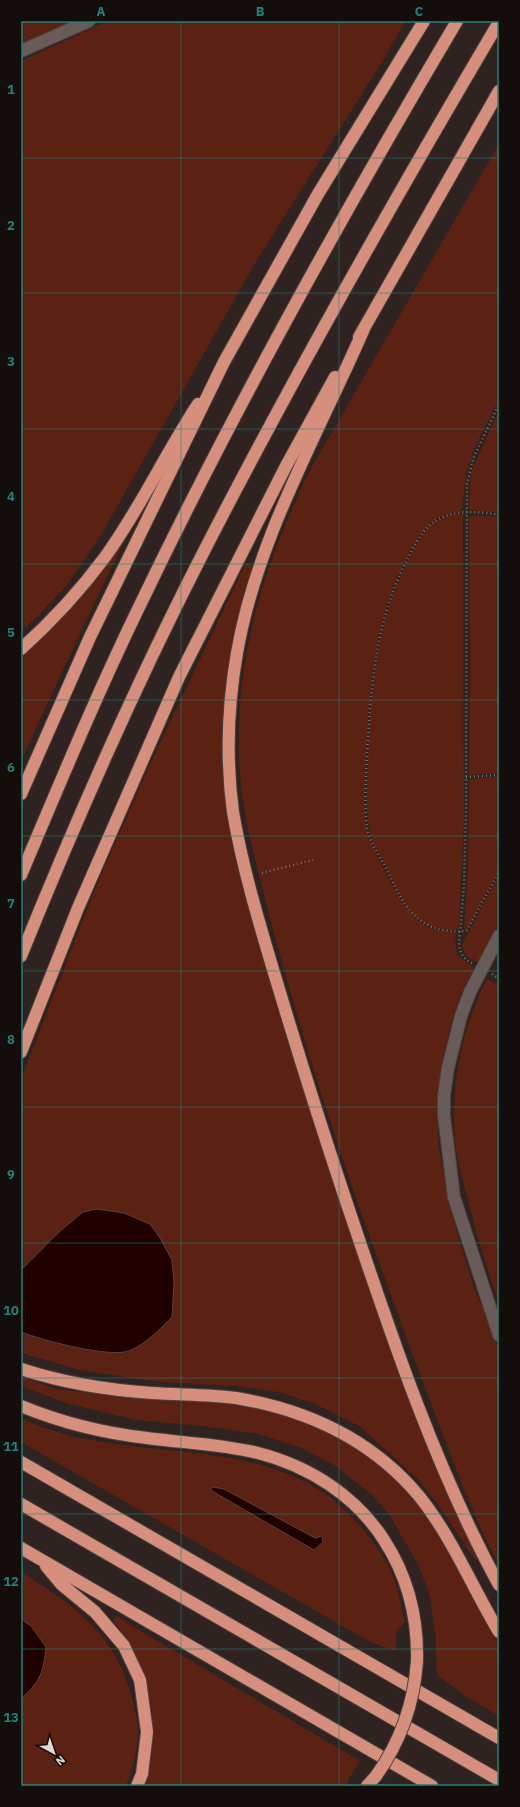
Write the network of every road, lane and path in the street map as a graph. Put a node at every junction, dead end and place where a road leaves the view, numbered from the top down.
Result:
1 (89, 21) edge
2 (424, 21) edge
3 (457, 21) edge
4 (499, 22) edge
5 (21, 51) edge
6 (499, 91) edge
7 (363, 331) junction
8 (224, 362) junction
9 (499, 404) edge
10 (466, 513) junction
11 (499, 515) edge
12 (21, 649) edge
13 (499, 775) edge
14 (466, 777) junction
15 (21, 794) edge
16 (313, 860) dead end
17 (499, 872) edge
18 (262, 873) dead end
19 (21, 875) edge
20 (460, 932) junction
21 (499, 936) edge
22 (21, 956) edge
23 (482, 968) junction
24 (499, 979) edge
25 (21, 1052) edge
26 (499, 1335) edge
27 (21, 1369) edge
28 (21, 1406) edge
29 (21, 1462) edge
30 (21, 1504) edge
31 (21, 1548) edge
32 (38, 1558) junction
33 (499, 1585) edge
34 (499, 1632) edge
35 (499, 1738) edge
36 (499, 1780) edge
37 (137, 1786) edge
38 (367, 1786) edge
39 (432, 1786) edge

1 - 5 street
2 - 8 highway
3 - 19 highway
4 - 22 highway
6 - 7 highway
7 - 25 highway
7 - 33 highway
8 - 12 highway
8 - 15 highway
9 - 10 path
10 - 11 path
10 - 14 path
10 - 20 path
13 - 14 path
14 - 20 path
16 - 18 path
17 - 20 path
20 - 23 path
21 - 23 street
23 - 24 path
23 - 26 street
27 - 34 highway
28 - 38 highway, bridge
29 - 35 highway
30 - 36 highway
31 - 32 highway
32 - 37 highway
32 - 39 highway

